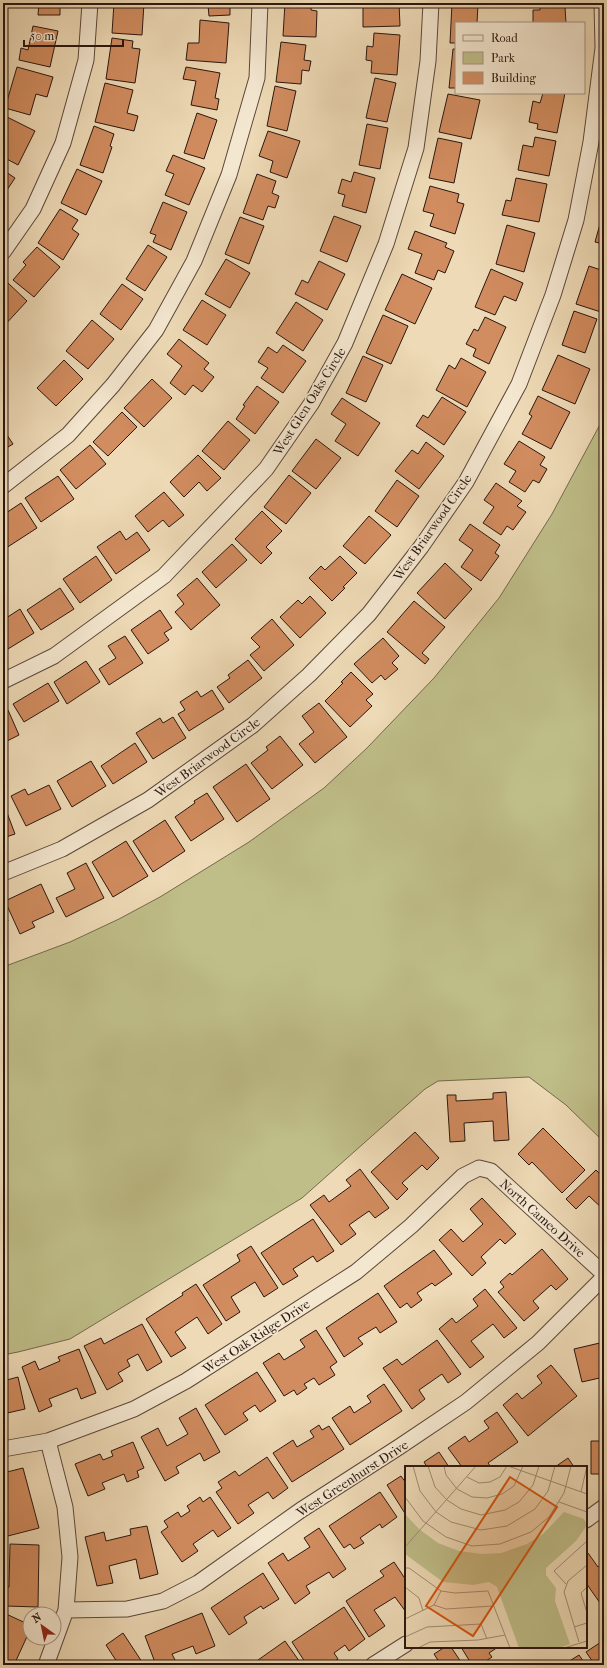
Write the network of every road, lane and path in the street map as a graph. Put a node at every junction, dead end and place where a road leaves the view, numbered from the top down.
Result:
1 (90, 3) edge
2 (260, 3) edge
3 (431, 3) edge
4 (602, 3) edge
5 (3, 252) edge
6 (3, 486) edge
7 (3, 681) edge
8 (3, 873) edge
9 (479, 1168) joint
10 (604, 1275) edge
11 (48, 1441) junction
12 (3, 1449) edge
13 (604, 1507) edge
14 (587, 1519) edge
15 (66, 1610) junction
16 (405, 1645) edge
17 (46, 1665) edge
18 (373, 1665) edge

1 - 5 street
2 - 6 street
3 - 7 street, West Glen Oaks Circle
4 - 8 street, West Briarwood Circle
9 - 10 street, North Cameo Drive
9 - 11 street, West Oak Ridge Drive
10 - 15 street, West Greenhurst Drive
11 - 12 street, West Oak Ridge Drive
11 - 15 street
13 - 14 street
15 - 17 street
16 - 18 street

